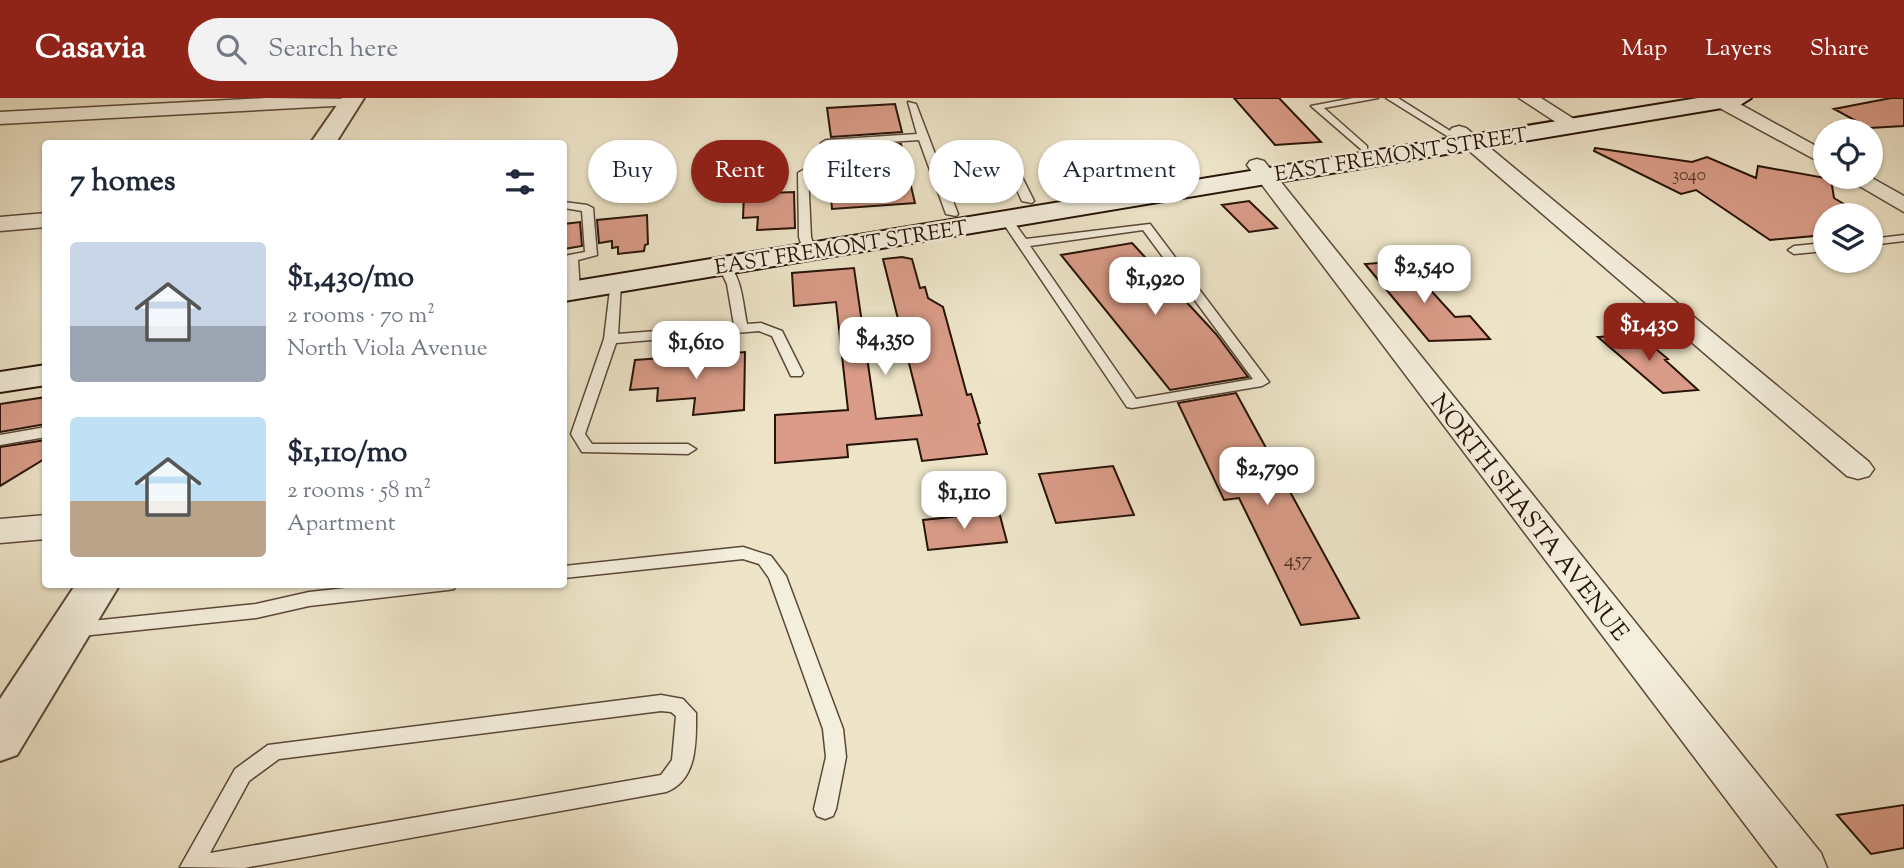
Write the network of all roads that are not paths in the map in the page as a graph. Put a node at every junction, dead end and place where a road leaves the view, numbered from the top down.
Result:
1 (1373, 98) edge
2 (1391, 98) edge
3 (1528, 98) edge
4 (1667, 98) edge
5 (352, 99) edge
6 (1731, 100) edge
7 (911, 104) dead end
8 (0, 118) edge
9 (1567, 121) junction
10 (923, 136) junction
11 (1460, 136) junction
12 (325, 140) edge
13 (874, 140) edge
14 (1363, 148) junction
15 (1813, 151) edge
16 (1261, 170) junction
17 (1876, 189) edge
18 (805, 203) edge
19 (1017, 203) edge
20 (567, 205) edge
21 (1904, 205) edge
22 (1018, 211) junction
23 (952, 214) junction
24 (42, 220) edge
25 (0, 224) edge
26 (1904, 238) edge
27 (1883, 241) edge
28 (1025, 243) junction
29 (808, 245) junction
30 (1813, 248) edge
31 (1794, 250) dead end
32 (725, 267) junction
33 (568, 275) edge
34 (615, 284) junction
35 (741, 328) junction
36 (611, 339) junction
37 (42, 359) edge
38 (0, 365) edge
39 (796, 373) dead end
40 (42, 375) edge
41 (0, 382) edge
42 (42, 433) edge
43 (0, 440) edge
44 (688, 449) dead end
45 (1858, 469) dead end
46 (42, 527) edge
47 (0, 531) edge
48 (567, 572) edge
49 (97, 588) edge
50 (411, 588) edge
51 (70, 631) junction
52 (0, 740) edge
53 (825, 808) dead end
54 (188, 867) edge
55 (1805, 868) edge

1 - 14 lane
2 - 11 lane
3 - 9 street
4 - 9 main road, EAST FREMONT STREET
5 - 8 street
5 - 12 main road
6 - 9 main road, EAST FREMONT STREET
6 - 15 street
7 - 10 lane
9 - 11 main road, EAST FREMONT STREET
10 - 13 lane
10 - 23 lane
11 - 14 main road, EAST FREMONT STREET
11 - 16 main road, EAST FREMONT STREET
11 - 45 street
14 - 16 main road, EAST FREMONT STREET
16 - 22 main road, EAST FREMONT STREET
16 - 55 street, NORTH SHASTA AVENUE
17 - 21 street
18 - 29 lane
19 - 22 lane
20 - 33 lane
22 - 23 main road, EAST FREMONT STREET
22 - 28 lane
22 - 29 main road, EAST FREMONT STREET
23 - 29 main road, EAST FREMONT STREET
24 - 25 street
26 - 27 lane
28 - 28 lane
29 - 32 main road, EAST FREMONT STREET
29 - 33 main road, EAST FREMONT STREET
30 - 31 lane
32 - 34 main road, EAST FREMONT STREET
32 - 35 lane
33 - 34 main road, EAST FREMONT STREET
34 - 36 lane
35 - 36 lane
35 - 39 lane
36 - 44 lane
37 - 38 main road
40 - 41 main road
42 - 43 lane
46 - 47 street
48 - 53 lane
49 - 51 main road
50 - 51 lane
51 - 52 main road
54 - 54 lane

